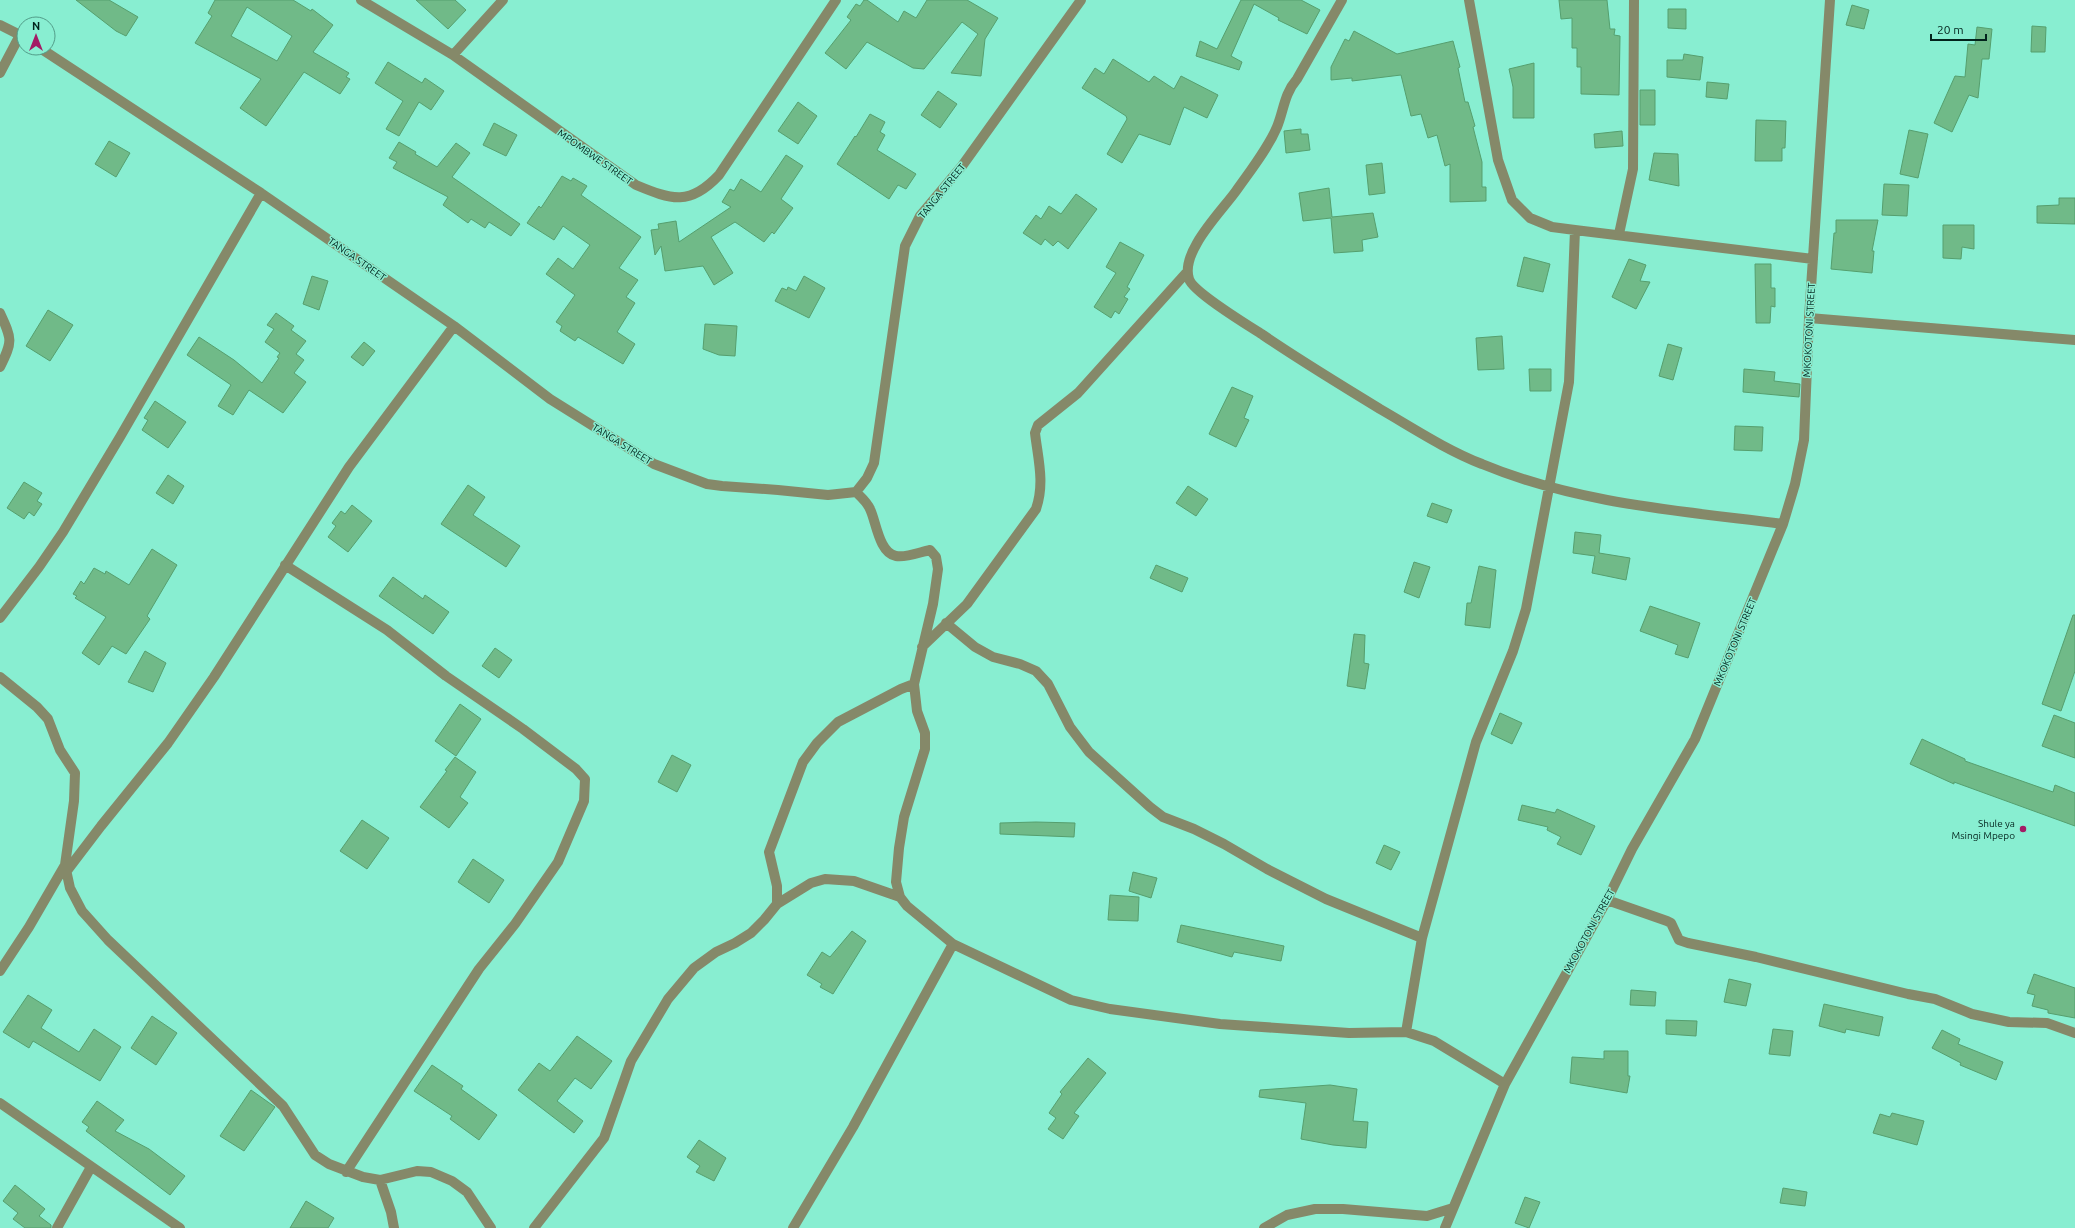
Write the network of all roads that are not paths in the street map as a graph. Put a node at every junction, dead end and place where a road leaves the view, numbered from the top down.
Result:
1 (361, 0) edge
2 (503, 0) edge
3 (836, 0) edge
4 (1081, 0) edge
5 (1342, 0) edge
6 (1469, 0) edge
7 (1634, 0) edge
8 (1830, 0) edge
9 (0, 25) edge
10 (16, 33) edge
11 (16, 46) edge
12 (52, 56) edge
13 (453, 56) junction
14 (0, 73) edge
15 (261, 193) junction
16 (1575, 230) junction
17 (1619, 234) junction
18 (1813, 258) junction
19 (1187, 272) junction
20 (0, 313) edge
21 (1809, 318) junction
22 (454, 326) junction
23 (2075, 340) edge
24 (0, 367) edge
25 (1549, 487) junction
26 (856, 492) junction
27 (1783, 524) junction
28 (285, 565) junction
29 (0, 618) edge
30 (946, 623) junction
31 (922, 647) junction
32 (0, 677) edge
33 (914, 684) junction
34 (66, 869) junction
35 (900, 897) junction
36 (1607, 900) junction
37 (777, 904) junction
38 (1422, 938) junction
39 (953, 944) junction
40 (0, 971) edge
41 (1406, 1032) junction
42 (2075, 1033) edge
43 (1505, 1084) junction
44 (0, 1103) edge
45 (91, 1166) junction
46 (346, 1172) junction
47 (380, 1180) junction
48 (1453, 1208) junction
49 (57, 1228) edge
50 (180, 1228) edge
51 (394, 1228) edge
52 (491, 1228) edge
53 (534, 1228) edge
54 (793, 1228) edge
55 (1264, 1228) edge
56 (1445, 1228) edge

1 - 13 street, MPOMBWE STREET
2 - 13 street
3 - 13 street, MPOMBWE STREET
4 - 26 street, TANGA STREET
5 - 19 street
6 - 16 street
7 - 17 street
8 - 18 street, MKOKOTONI STREET
9 - 10 street
11 - 14 street
12 - 15 street, TANGA STREET
15 - 22 street, TANGA STREET
15 - 29 street
16 - 17 street
16 - 25 street
17 - 18 street
18 - 21 street, MKOKOTONI STREET
19 - 25 street
19 - 30 street
20 - 24 street
21 - 23 street
21 - 27 street, MKOKOTONI STREET
22 - 26 street, TANGA STREET
22 - 28 street
25 - 27 street
25 - 38 street
26 - 31 street
27 - 36 street, MKOKOTONI STREET
28 - 34 street
28 - 46 street
30 - 31 street
30 - 38 street
31 - 33 street
32 - 34 street
33 - 35 street
33 - 37 street
34 - 40 street
34 - 46 street
35 - 37 street
35 - 39 street
36 - 42 street
36 - 43 street, MKOKOTONI STREET
37 - 53 street
38 - 41 street
39 - 41 street
39 - 54 street
41 - 43 street
43 - 48 street, MKOKOTONI STREET
44 - 45 street
45 - 49 street
45 - 50 street
46 - 47 street
47 - 51 street
47 - 52 street
48 - 55 street
48 - 56 street, MKOKOTONI STREET

